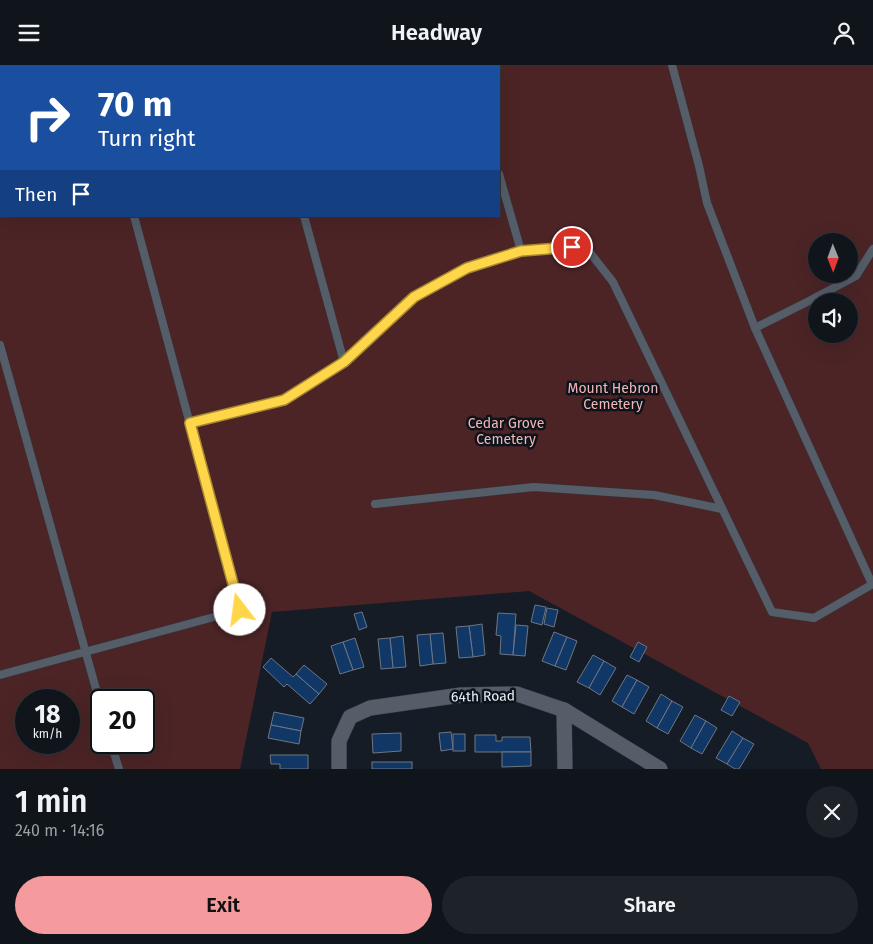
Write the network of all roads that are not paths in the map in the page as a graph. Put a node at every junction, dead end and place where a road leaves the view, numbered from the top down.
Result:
1 (672, 65) edge
2 (500, 178) edge
3 (134, 217) edge
4 (304, 217) edge
5 (873, 249) edge
6 (521, 251) junction
7 (755, 328) junction
8 (0, 345) edge
9 (344, 362) junction
10 (190, 423) junction
11 (375, 504) dead end
12 (722, 509) junction
13 (873, 584) edge
14 (86, 652) junction
15 (0, 675) edge
16 (96, 689) edge
17 (564, 710) junction
18 (114, 754) edge
19 (118, 769) edge
20 (339, 769) edge
21 (564, 769) edge
22 (660, 769) edge

1 - 7 lane
2 - 6 lane
3 - 10 lane
4 - 9 lane
5 - 7 lane
6 - 9 lane
6 - 12 lane
7 - 13 lane
8 - 14 lane
9 - 10 lane
10 - 14 lane
11 - 12 lane
12 - 13 lane
14 - 15 lane
14 - 16 lane
17 - 20 street, 64th Road
17 - 21 street
17 - 22 street, 64th Road
18 - 19 lane

